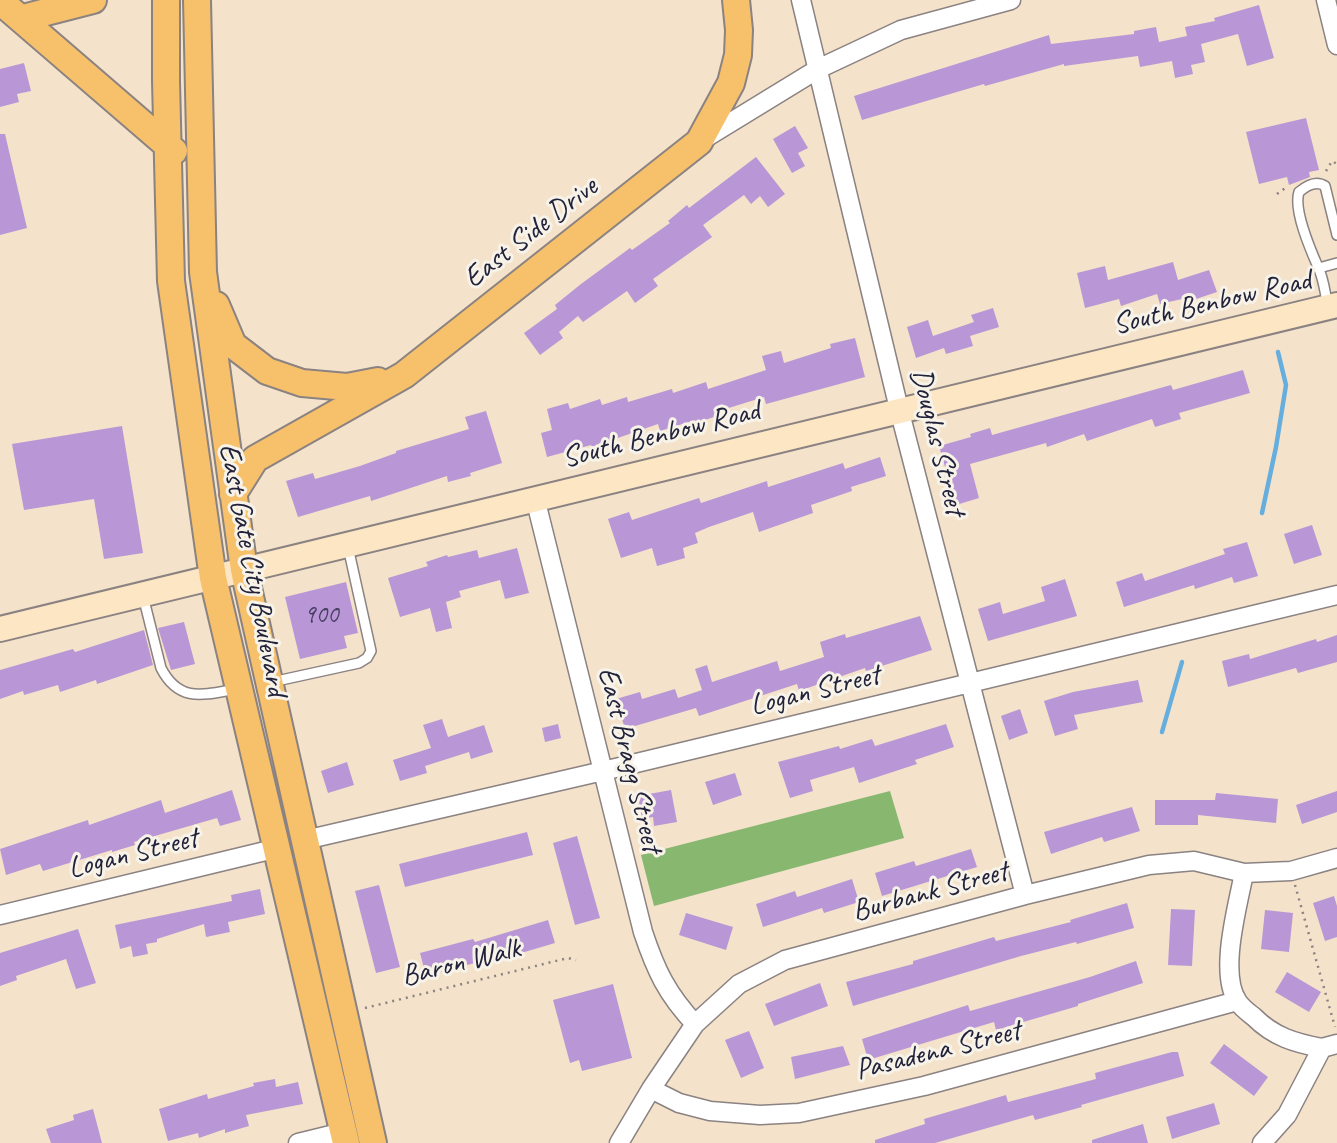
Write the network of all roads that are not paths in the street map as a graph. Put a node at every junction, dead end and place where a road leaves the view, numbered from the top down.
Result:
1 (93, 0) edge
2 (166, 0) edge
3 (197, 0) edge
4 (736, 0) edge
5 (801, 0) edge
6 (1012, 0) edge
7 (1326, 0) edge
8 (0, 1) edge
9 (11, 21) edge
10 (1337, 45) edge
11 (818, 69) junction
12 (699, 142) junction
13 (167, 145) junction
14 (199, 172) junction
15 (1337, 235) edge
16 (1337, 263) edge
17 (1319, 268) junction
18 (202, 272) junction
19 (1333, 306) edge
20 (404, 375) junction
21 (900, 410) junction
22 (233, 494) junction
23 (535, 498) junction
24 (347, 546) junction
25 (244, 570) junction
26 (213, 578) junction
27 (143, 594) junction
28 (1337, 595) edge
29 (0, 629) edge
30 (271, 683) junction
31 (970, 683) junction
32 (239, 689) junction
33 (603, 771) junction
34 (305, 840) junction
35 (278, 848) junction
36 (1337, 858) edge
37 (1244, 873) junction
38 (1026, 895) junction
39 (0, 915) edge
40 (1237, 1001) junction
41 (695, 1024) junction
42 (1330, 1046) edge
43 (651, 1089) junction
44 (344, 1138) edge
45 (298, 1143) edge
46 (373, 1143) edge
47 (619, 1143) edge
48 (1262, 1143) edge

1 - 9 main road
2 - 13 main road, East Gate City Boulevard
3 - 14 main road, East Gate City Boulevard
4 - 12 main road, East Side Drive
5 - 11 street, Douglas Street
6 - 11 street, East Side Drive
7 - 10 street
8 - 9 main road
9 - 13 main road
11 - 12 street, East Side Drive
11 - 21 street, Douglas Street
12 - 20 main road, East Side Drive
13 - 14 main road
13 - 26 main road, East Gate City Boulevard
14 - 18 main road, East Gate City Boulevard
15 - 17 lane
16 - 17 lane
17 - 19 lane
18 - 20 main road
18 - 22 main road, East Gate City Boulevard
19 - 21 main road, South Benbow Road
20 - 22 main road, East Side Drive
21 - 23 main road, South Benbow Road
21 - 31 street, Douglas Street
22 - 25 main road, East Gate City Boulevard
23 - 24 main road, South Benbow Road
23 - 33 street, East Bragg Street
24 - 25 main road, South Benbow Road
24 - 30 lane
25 - 26 main road, South Benbow Road
25 - 30 main road, East Gate City Boulevard
26 - 27 main road, South Benbow Road
26 - 32 main road, East Gate City Boulevard
27 - 29 main road, South Benbow Road
27 - 32 lane
28 - 31 street, Logan Street
30 - 34 main road, East Gate City Boulevard
31 - 33 street, Logan Street
31 - 38 street, Douglas Street
32 - 35 main road, East Gate City Boulevard
33 - 34 street, Logan Street
33 - 41 street, East Bragg Street
34 - 46 main road, East Gate City Boulevard
35 - 39 street, Logan Street
35 - 44 main road, East Gate City Boulevard
36 - 37 street, Burbank Street
37 - 38 street, Burbank Street
37 - 40 street
38 - 41 street, Burbank Street
40 - 42 street
40 - 43 street, Pasadena Street
41 - 43 street, Burbank Street
42 - 48 street
43 - 47 street, Burbank Street
44 - 45 street

